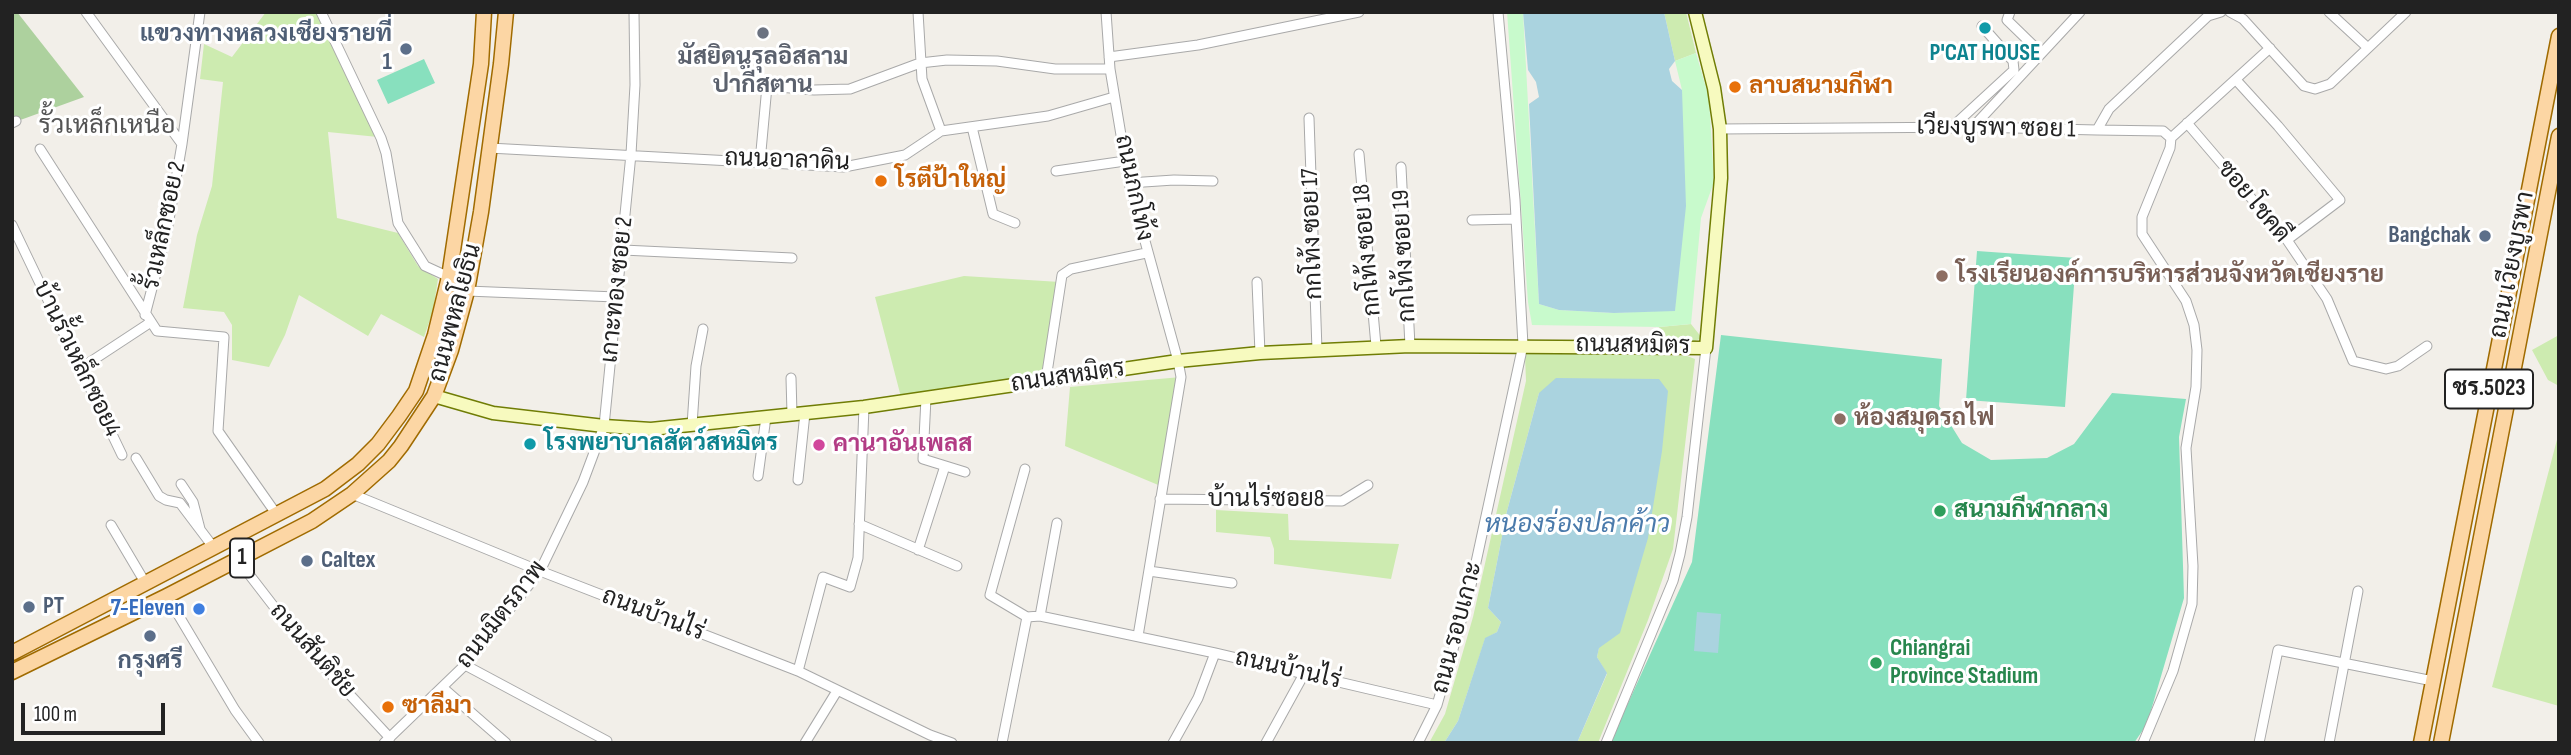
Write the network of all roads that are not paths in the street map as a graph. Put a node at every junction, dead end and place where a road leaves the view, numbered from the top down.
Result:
1 (86, 12) edge
2 (200, 12) edge
3 (321, 12) edge
4 (484, 12) edge
5 (506, 12) edge
6 (634, 12) edge
7 (918, 12) edge
8 (1106, 12) edge
9 (1359, 12) edge
10 (1498, 12) edge
11 (1695, 12) edge
12 (2010, 12) edge
13 (2080, 12) edge
14 (2221, 12) edge
15 (2230, 12) edge
16 (2329, 12) edge
17 (2406, 12) edge
18 (1982, 26) dead end
19 (2559, 36) edge
20 (2270, 48) junction
21 (2368, 48) junction
22 (2041, 52) junction
23 (1109, 57) junction
24 (920, 63) junction
25 (1110, 69) junction
26 (2237, 80) junction
27 (1114, 97) junction
28 (1309, 118) dead end
29 (2187, 123) junction
30 (972, 127) junction
31 (1973, 127) junction
32 (1951, 128) junction
33 (1720, 129) junction
34 (2097, 130) junction
35 (941, 131) junction
36 (2559, 136) edge
37 (2171, 138) junction
38 (182, 144) junction
39 (489, 148) junction
40 (40, 149) dead end
41 (631, 154) junction
42 (1359, 155) dead end
43 (1125, 161) junction
44 (760, 162) junction
45 (1401, 167) dead end
46 (1056, 171) dead end
47 (1213, 181) dead end
48 (1129, 183) junction
49 (1516, 219) junction
50 (1472, 220) dead end
51 (1015, 223) dead end
52 (12, 225) edge
53 (2287, 240) junction
54 (623, 250) junction
55 (1146, 253) junction
56 (792, 258) dead end
57 (449, 277) junction
58 (1256, 282) dead end
59 (467, 291) junction
60 (616, 297) junction
61 (148, 319) junction
62 (702, 329) dead end
63 (1523, 345) junction
64 (1376, 346) junction
65 (1410, 346) junction
66 (2427, 346) dead end
67 (1706, 348) junction
68 (1317, 350) junction
69 (1260, 353) junction
70 (1178, 361) junction
71 (80, 368) junction
72 (791, 378) dead end
73 (1046, 379) junction
74 (416, 391) junction
75 (434, 397) junction
76 (926, 398) junction
77 (864, 407) junction
78 (799, 414) junction
79 (766, 417) junction
80 (692, 425) junction
81 (604, 426) junction
82 (122, 455) dead end
83 (136, 458) dead end
84 (945, 466) junction
85 (1025, 469) dead end
86 (965, 472) dead end
87 (758, 476) dead end
88 (798, 480) dead end
89 (181, 484) dead end
90 (1368, 485) dead end
91 (352, 494) junction
92 (1160, 499) junction
93 (277, 515) junction
94 (1057, 523) dead end
95 (859, 524) junction
96 (111, 525) dead end
97 (201, 531) junction
98 (214, 548) junction
99 (918, 550) junction
100 (238, 560) junction
101 (957, 566) dead end
102 (1149, 571) junction
103 (540, 572) junction
104 (1232, 583) dead end
105 (146, 584) junction
106 (2358, 591) dead end
107 (167, 597) junction
108 (1040, 616) junction
109 (1027, 617) junction
110 (1138, 636) junction
111 (12, 653) edge
112 (1215, 653) junction
113 (2344, 664) junction
114 (466, 665) junction
115 (798, 671) junction
116 (12, 672) edge
117 (1304, 674) junction
118 (2433, 681) junction
119 (443, 688) junction
120 (837, 691) junction
121 (1437, 705) junction
122 (927, 739) edge
123 (387, 741) edge
124 (607, 741) dead end
125 (259, 743) edge
126 (506, 743) edge
127 (805, 743) edge
128 (952, 743) edge
129 (1002, 743) edge
130 (1173, 743) edge
131 (1266, 743) edge
132 (1418, 743) edge
133 (1606, 743) edge
134 (2143, 743) edge
135 (2259, 743) edge
136 (2329, 743) edge
137 (2421, 743) edge
138 (2441, 743) edge

1 - 38 street
2 - 38 street, รั้วเหล็กซอย 2
3 - 57 street
4 - 57 main road, ถนนพหลโยธิน / 1
5 - 39 main road, ถนนพหลโยธิน / 1
6 - 41 street, เกาะทอง ซอย 2
7 - 24 street
8 - 23 street, ถนนกกโท้ง
9 - 23 street
10 - 49 street, ถนน รอบเกาะ
11 - 33 street
12 - 22 street
13 - 22 street
14 - 34 street, เวียงบูรพา ซอย 1
15 - 20 street
16 - 21 street
17 - 21 street
18 - 32 street
19 - 118 main road, ถนน เวียงบูรพา / ชร.5023
20 - 21 street
20 - 26 street
22 - 31 street
23 - 25 street, ถนนกกโท้ง
24 - 25 street
24 - 35 street
24 - 44 street
25 - 27 street, ถนนกกโท้ง
26 - 29 street
26 - 53 street
27 - 30 street, ถนนอาลาดิน
27 - 43 street, ถนนกกโท้ง
28 - 68 street, กกโท้ง ซอย 17
29 - 37 street
29 - 53 street, ซอย โชคดี
30 - 35 street, ถนนอาลาดิน
30 - 51 street
31 - 32 street, เวียงบูรพา ซอย 1
31 - 34 street, เวียงบูรพา ซอย 1
32 - 33 street, เวียงบูรพา ซอย 1
33 - 67 street
34 - 37 street
35 - 44 street, ถนนอาลาดิน
36 - 138 main road, ถนน เวียงบูรพา / ชร.5023
37 - 134 street
38 - 61 street, รั้วเหล็กซอย 2
39 - 41 street, ถนนอาลาดิน
39 - 59 main road, ถนนพหลโยธิน / 1
40 - 61 street
41 - 44 street, ถนนอาลาดิน
41 - 54 street, เกาะทอง ซอย 2
42 - 64 street, กกโท้ง ซอย 18
43 - 46 street
43 - 48 street, ถนนกกโท้ง
45 - 65 street, กกโท้ง ซอย 19
47 - 48 street
48 - 55 street, ถนนกกโท้ง
49 - 50 street
49 - 63 street, ถนน รอบเกาะ
52 - 71 street, บ้านรั้วเหล็กซอย4
53 - 66 street, ซอย โชคดี
54 - 56 street
54 - 60 street, เกาะทอง ซอย 2
55 - 70 street, ถนนกกโท้ง
55 - 73 street
57 - 74 main road, ถนนพหลโยธิน / 1
58 - 69 street
59 - 60 street
59 - 75 main road, ถนนพหลโยธิน / 1
60 - 81 street, เกาะทอง ซอย 2
61 - 71 street
61 - 93 street
62 - 80 street
63 - 65 street, ถนนสหมิตร
63 - 67 street, ถนนสหมิตร
63 - 121 street, ถนน รอบเกาะ
64 - 65 street, ถนนสหมิตร
64 - 68 street, ถนนสหมิตร
67 - 133 street
68 - 69 street, ถนนสหมิตร
69 - 70 street, ถนนสหมิตร
70 - 73 street, ถนนสหมิตร
70 - 92 street
71 - 82 street, บ้านรั้วเหล็กซอย4
72 - 78 street
73 - 76 street, ถนนสหมิตร
74 - 75 main road
74 - 93 main road, ถนนพหลโยธิน / 1
75 - 81 street, ถนนสหมิตร
75 - 91 main road, ถนนพหลโยธิน / 1
76 - 77 street, ถนนสหมิตร
76 - 84 street
77 - 78 street, ถนนสหมิตร
77 - 95 street
78 - 79 street, ถนนสหมิตร
78 - 88 street
79 - 80 street, ถนนสหมิตร
79 - 87 street
80 - 81 street, ถนนสหมิตร
81 - 103 street, ถนนมิตรภาพ
83 - 97 street
84 - 86 street
84 - 99 street
85 - 109 street
89 - 97 street
90 - 92 street, บ้านไร่ซอย8
91 - 100 main road, ถนนพหลโยธิน / 1
91 - 103 street, ถนนบ้านไร่
92 - 102 street
93 - 98 main road, ถนนพหลโยธิน / 1
94 - 108 street
95 - 99 street
95 - 115 street
96 - 105 street
97 - 98 street
98 - 105 main road, ถนนพหลโยธิน / 1
99 - 101 street
100 - 107 main road, ถนนพหลโยธิน / 1
100 - 123 street, ถนนสันติชัย
102 - 104 street
102 - 110 street
103 - 114 street, ถนนมิตรภาพ
103 - 115 street, ถนนบ้านไร่
105 - 111 main road, ถนนพหลโยธิน / 1
106 - 113 street
107 - 116 main road, ถนนพหลโยธิน / 1
107 - 125 street
108 - 109 street, ถนนบ้านไร่
108 - 110 street, ถนนบ้านไร่
109 - 129 street
110 - 112 street, ถนนบ้านไร่
112 - 117 street, ถนนบ้านไร่
112 - 130 street
113 - 118 street
113 - 135 street
113 - 136 street
114 - 119 street, ถนนมิตรภาพ
114 - 124 street
115 - 120 street, ถนนบ้านไร่
117 - 121 street, ถนนบ้านไร่
117 - 131 street
118 - 137 main road, ถนน เวียงบูรพา / ชร.5023
119 - 123 street, ถนนมิตรภาพ
119 - 126 street
120 - 122 street, ถนนบ้านไร่
120 - 127 street
121 - 132 street, ถนน รอบเกาะ
122 - 128 street, ถนนบ้านไร่

